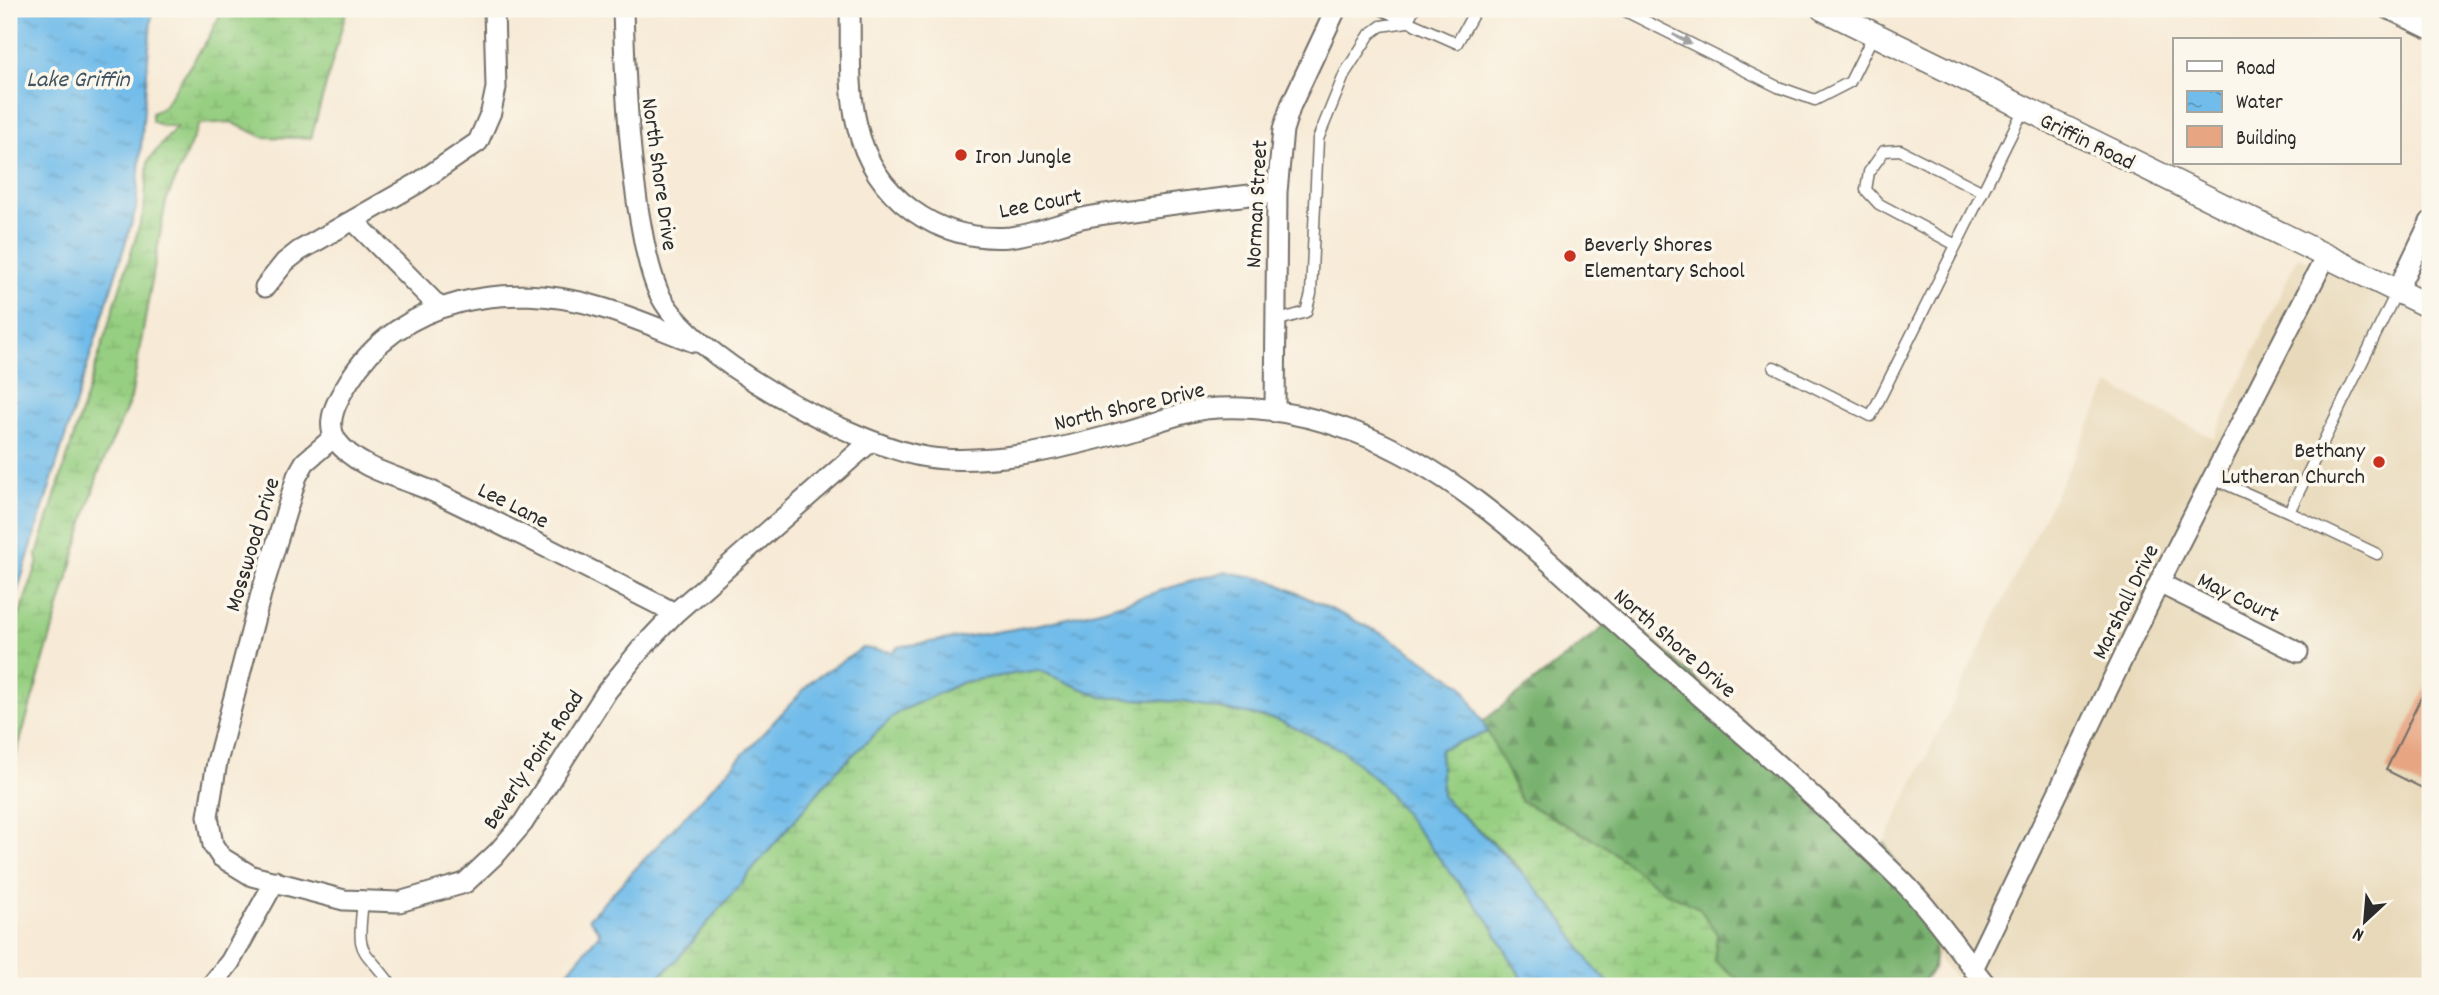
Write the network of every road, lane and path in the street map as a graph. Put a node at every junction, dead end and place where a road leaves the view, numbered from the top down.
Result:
1 (494, 9) edge
2 (622, 9) edge
3 (850, 9) edge
4 (1336, 9) edge
5 (1380, 9) edge
6 (1414, 9) edge
7 (1476, 9) edge
8 (1621, 9) edge
9 (1823, 9) edge
10 (2389, 9) edge
11 (1407, 22) junction
12 (2430, 29) edge
13 (1874, 34) junction
14 (2024, 109) junction
15 (1277, 191) junction
16 (1983, 192) junction
17 (354, 221) junction
18 (2430, 222) edge
19 (1956, 245) junction
20 (2325, 258) junction
21 (265, 287) dead end
22 (2396, 293) junction
23 (439, 307) junction
24 (2430, 307) edge
25 (1276, 321) junction
26 (704, 345) junction
27 (1774, 367) dead end
28 (1275, 412) junction
29 (334, 437) junction
30 (870, 442) junction
31 (2213, 478) junction
32 (2289, 512) junction
33 (2377, 554) dead end
34 (2159, 583) junction
35 (675, 613) junction
36 (2298, 652) dead end
37 (275, 881) junction
38 (363, 902) junction
39 (1973, 969) junction
40 (211, 986) edge
41 (392, 986) edge
42 (1987, 986) edge

1 - 17 street
2 - 26 street, North Shore Drive
3 - 15 street, Lee Court
4 - 15 street, Norman Street
5 - 11 lane
6 - 11 lane
7 - 11 lane
8 -> 13 lane
9 - 13 street, Griffin Road
10 - 12 street
11 - 25 lane
13 - 14 street, Griffin Road
14 - 16 lane
14 - 20 street, Griffin Road
15 - 25 street, Norman Street
16 - 19 lane
16 - 19 lane
17 - 21 street
17 - 23 street
18 - 22 street
19 - 27 lane
20 - 22 street, Griffin Road
20 - 31 street, Marshall Drive
22 - 24 street, Griffin Road
22 - 32 lane
23 - 26 street
23 - 29 street
25 - 28 street, Norman Street
26 - 30 street, North Shore Drive
28 - 30 street, North Shore Drive
28 - 39 street, North Shore Drive
29 - 35 street, Lee Lane
29 - 37 street, Mosswood Drive
30 - 35 street, Beverly Point Road
31 - 32 lane
31 - 34 street, Marshall Drive
32 - 33 lane
34 - 36 street, May Court
34 - 39 street, Marshall Drive
35 - 38 street, Beverly Point Road
37 - 38 street, Beverly Point Road
37 - 40 street
38 - 41 lane
39 - 42 street, North Shore Drive

